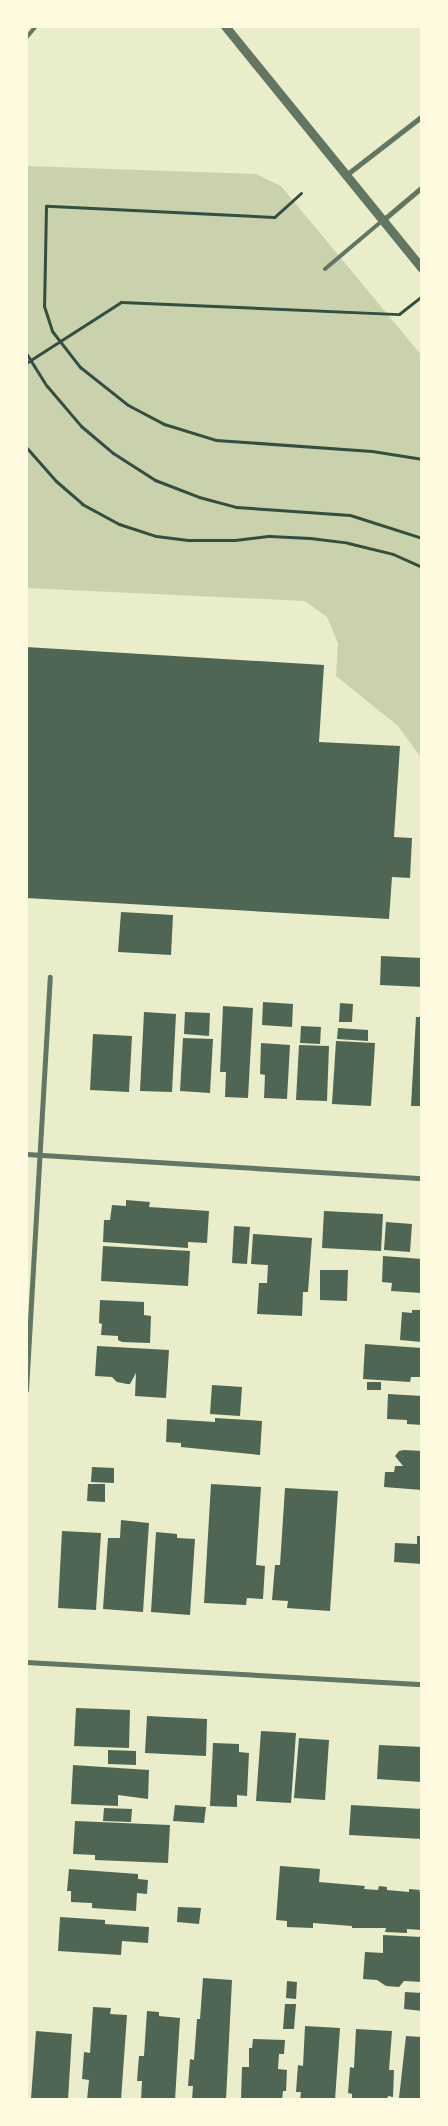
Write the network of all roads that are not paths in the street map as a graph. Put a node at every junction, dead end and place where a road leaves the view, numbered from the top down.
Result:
1 (36, 26) edge
2 (225, 26) edge
3 (26, 38) edge
4 (422, 116) edge
5 (346, 175) junction
6 (422, 186) edge
7 (383, 220) junction
8 (422, 268) edge
9 (325, 269) dead end
10 (50, 977) dead end
11 (26, 1154) edge
12 (39, 1154) junction
13 (422, 1178) edge
14 (26, 1390) edge
15 (26, 1662) edge
16 (422, 1684) edge

1 - 3 lane
2 - 5 street
4 - 5 street
5 - 7 street
6 - 7 street
7 - 8 street
7 - 9 lane
10 - 12 street
11 - 12 street
12 - 13 street
12 - 14 street
15 - 16 street

